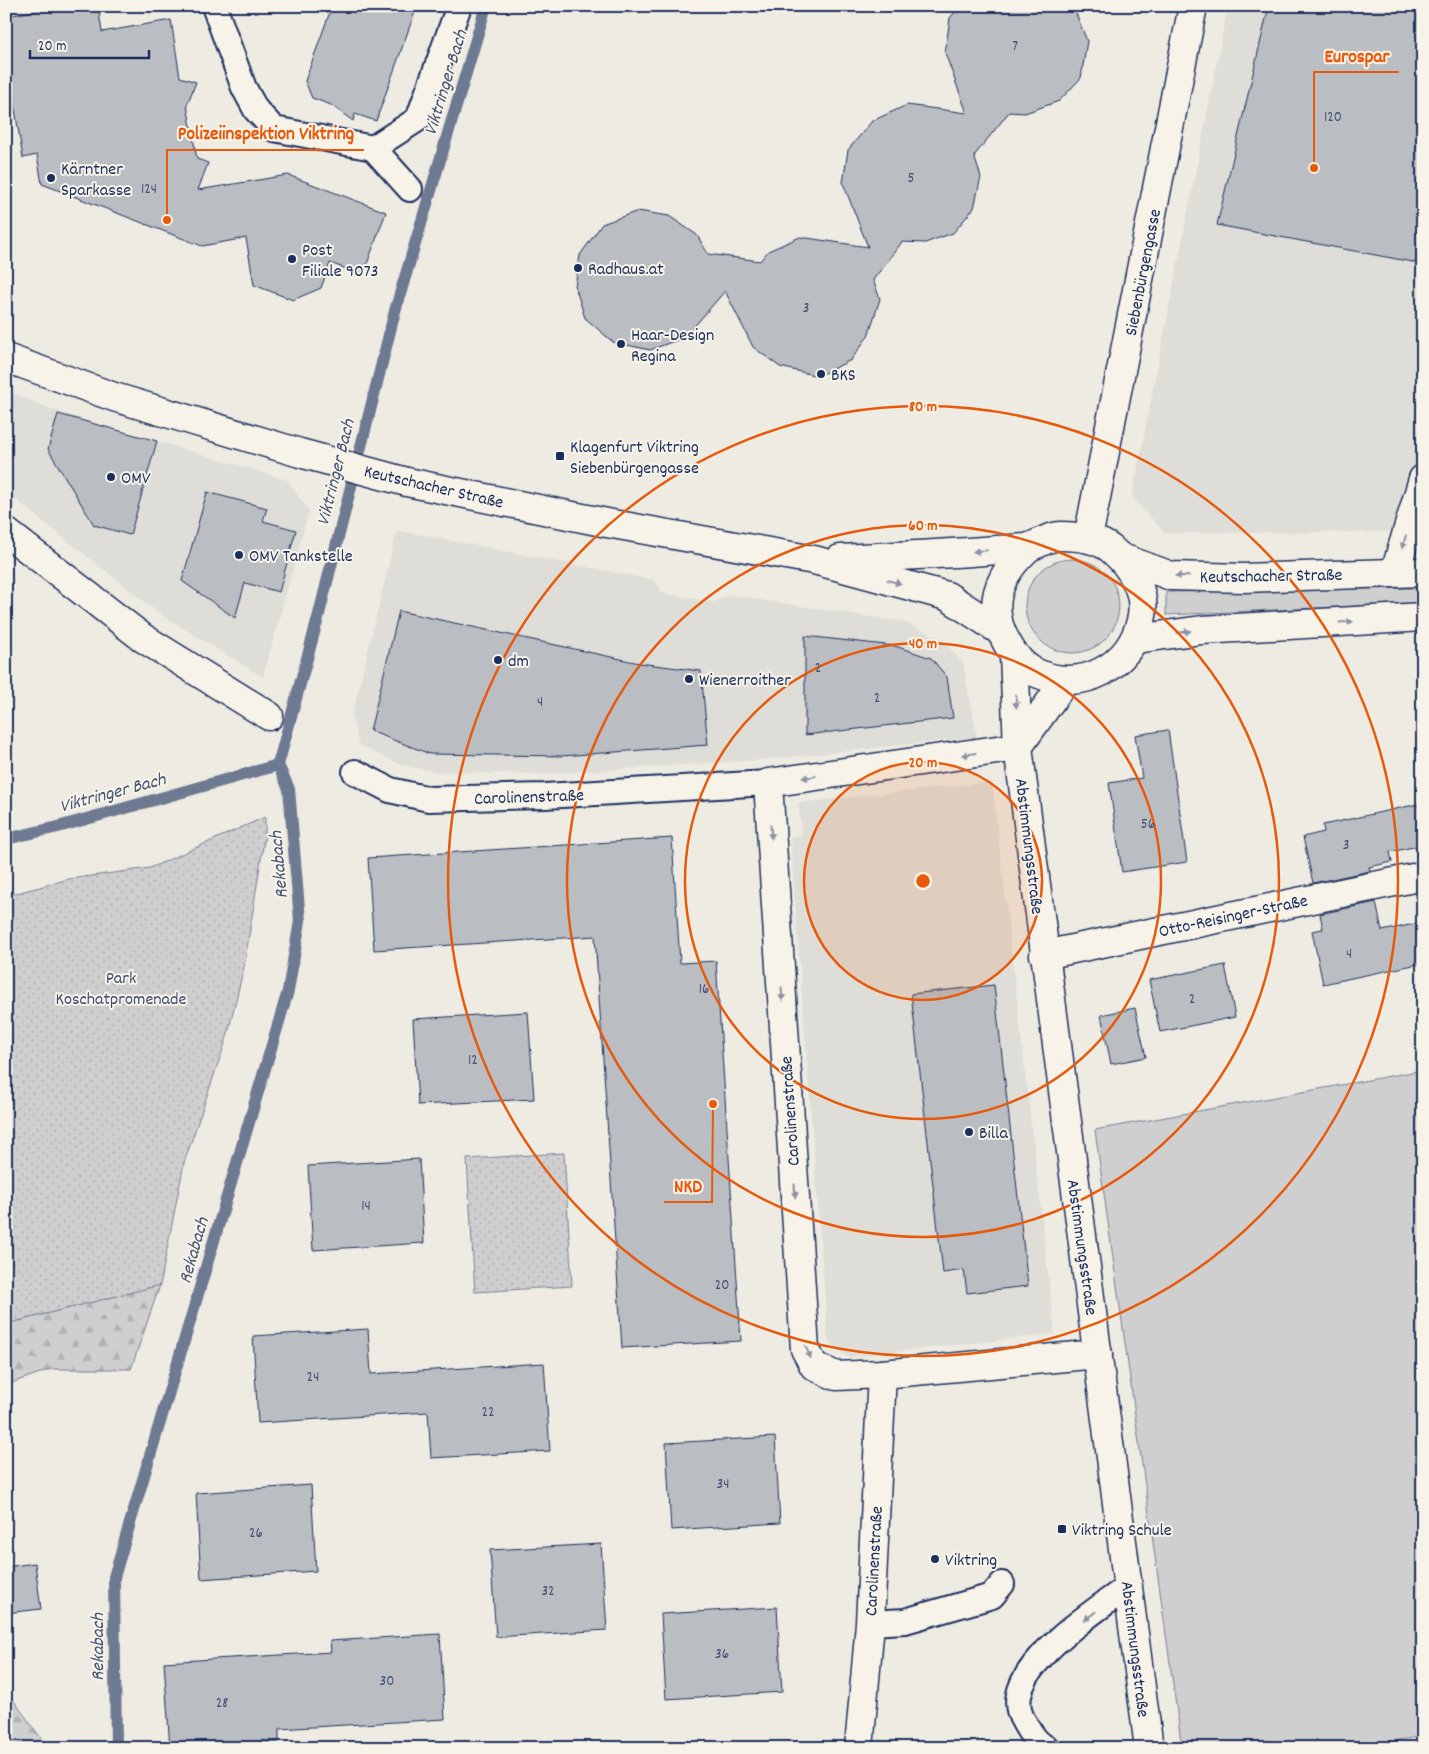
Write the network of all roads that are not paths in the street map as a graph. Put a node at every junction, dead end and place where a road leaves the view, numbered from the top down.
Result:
1 (214, 6) edge
2 (459, 6) edge
3 (1193, 6) edge
4 (373, 148) junction
5 (410, 189) dead end
6 (6, 358) edge
7 (1423, 479) edge
8 (6, 532) edge
9 (1088, 538) junction
10 (1029, 547) junction
11 (1122, 558) junction
12 (814, 560) junction
13 (1395, 572) junction
14 (1423, 572) edge
15 (1423, 617) edge
16 (999, 630) junction
17 (1136, 639) junction
18 (1014, 656) junction
19 (1065, 681) junction
20 (269, 716) dead end
21 (1018, 747) junction
22 (355, 772) dead end
23 (768, 783) junction
24 (1423, 876) edge
25 (1044, 955) junction
26 (1098, 1354) junction
27 (882, 1374) junction
28 (1002, 1584) dead end
29 (1128, 1586) junction
30 (870, 1624) junction
31 (859, 1748) edge
32 (1047, 1748) edge
33 (1149, 1748) edge

1 - 4 lane
2 - 4 lane
3 - 9 street, Siebenbürgengasse
4 - 5 lane
6 - 12 street, Keutschacher Straße
7 -> 13 street
8 - 20 street
9 - 10 street, Keutschacher Straße
9 - 11 street, Keutschacher Straße
10 -> 12 street, Keutschacher Straße
10 - 16 street, Keutschacher Straße
13 -> 11 street, Keutschacher Straße
11 - 17 street, Keutschacher Straße
12 -> 16 street, Keutschacher Straße
13 - 14 street, Keutschacher Straße
17 -> 15 street
16 - 18 street, Keutschacher Straße
17 - 19 street, Keutschacher Straße
18 - 19 street, Keutschacher Straße
18 -> 21 street, Abstimmungsstraße
19 - 21 street
21 -> 23 street, Carolinenstraße
21 - 25 street, Abstimmungsstraße
22 - 23 lane, Carolinenstraße
23 -> 27 street, Carolinenstraße
24 - 25 street, Otto-Reisinger-Straße
25 - 26 street, Abstimmungsstraße
26 - 27 street, Carolinenstraße
26 - 29 street, Abstimmungsstraße
27 - 30 street, Carolinenstraße
28 - 30 lane
29 -> 32 lane
29 - 33 street, Abstimmungsstraße
30 - 31 street, Carolinenstraße

